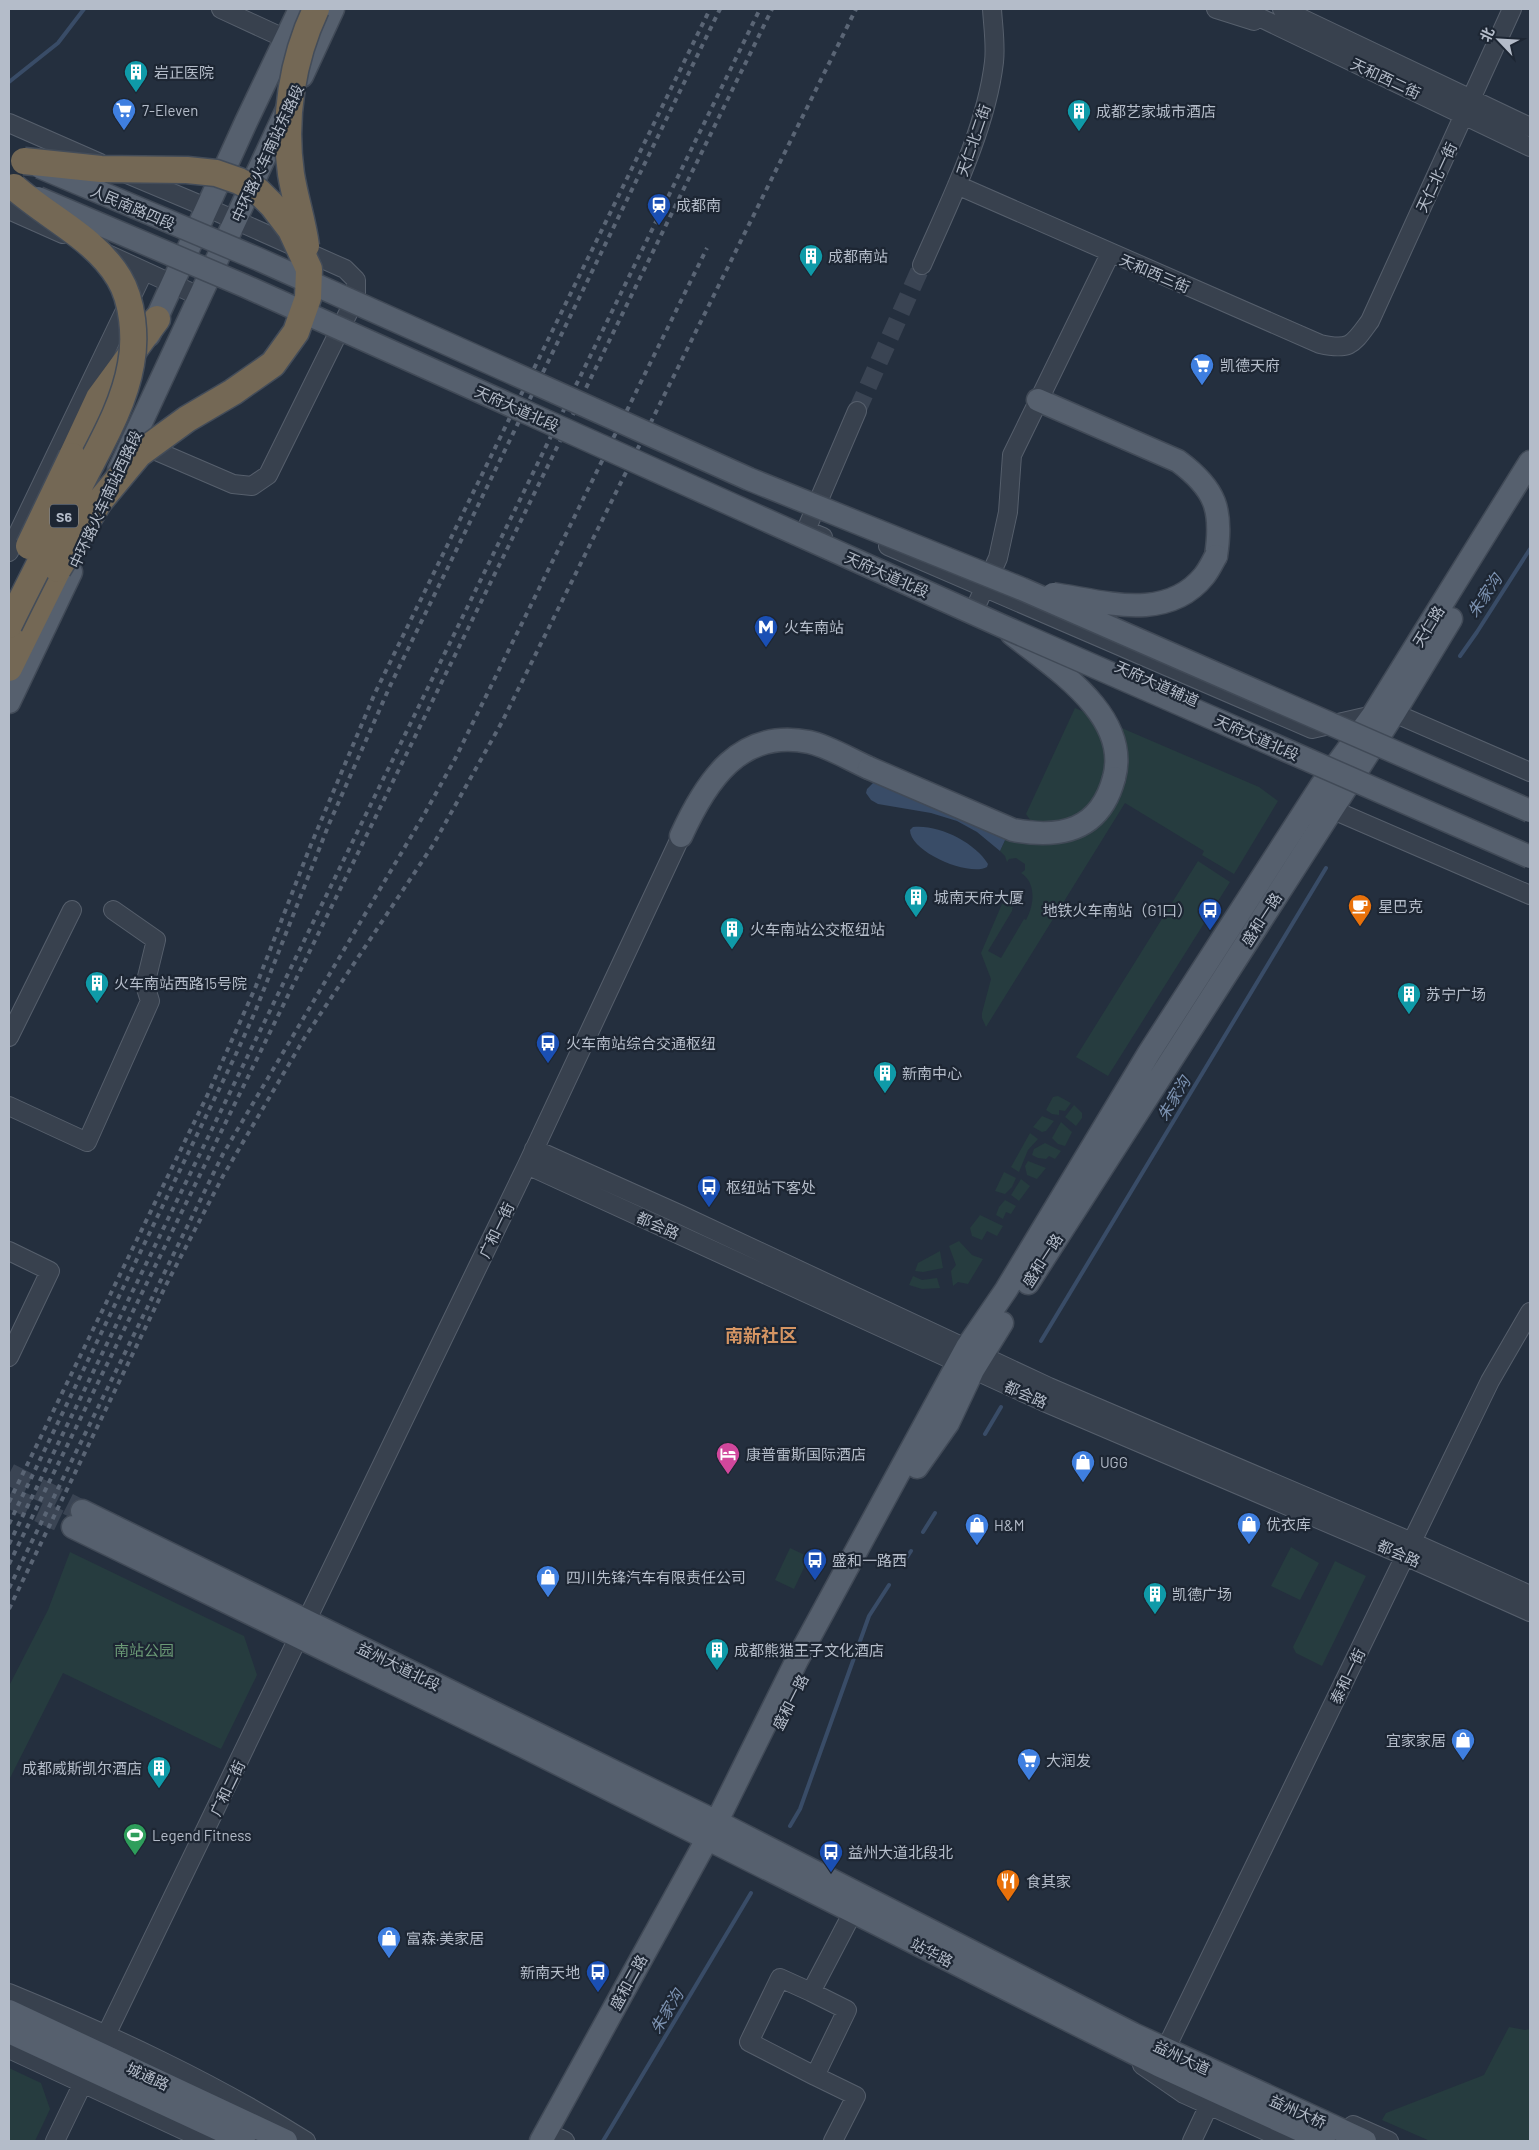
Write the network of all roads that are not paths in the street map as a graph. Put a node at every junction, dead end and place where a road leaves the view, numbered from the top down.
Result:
1 (221, 9) edge
2 (300, 9) edge
3 (316, 9) edge
4 (333, 9) edge
5 (992, 9) edge
6 (1216, 9) edge
7 (1242, 9) edge
8 (1282, 9) edge
9 (1290, 9) edge
10 (1512, 9) edge
11 (1299, 27) junction
12 (286, 39) junction
13 (1472, 99) junction
14 (1465, 115) junction
15 (246, 122) junction
16 (9, 123) edge
17 (1530, 128) edge
18 (1530, 148) edge
19 (17, 157) edge
20 (150, 184) junction
21 (957, 186) junction
22 (10, 194) edge
23 (208, 208) junction
24 (236, 220) junction
25 (1110, 254) junction
26 (258, 259) joint
27 (922, 264) tunnel mouth
28 (309, 269) junction
29 (144, 271) junction
30 (173, 285) junction
31 (245, 286) joint
32 (201, 297) junction
33 (157, 319) junction
34 (1354, 342) joint
35 (1038, 400) junction
36 (857, 411) tunnel mouth
37 (133, 441) junction
38 (1530, 462) edge
39 (1530, 490) edge
40 (809, 522) junction
41 (14, 527) edge
42 (50, 544) junction
43 (9, 552) edge
44 (984, 587) junction
45 (9, 589) edge
46 (1022, 589) junction
47 (976, 604) junction
48 (9, 626) edge
49 (1002, 626) junction
50 (9, 668) edge
51 (9, 702) edge
52 (1384, 714) junction
53 (1530, 772) edge
54 (1321, 786) junction
55 (1331, 809) junction
56 (1530, 811) edge
57 (681, 836) joint
58 (1530, 857) edge
59 (1530, 895) edge
60 (72, 910) dead end
61 (113, 910) dead end
62 (9, 1036) edge
63 (9, 1106) edge
64 (531, 1157) junction
65 (9, 1251) edge
66 (1530, 1312) edge
67 (9, 1358) edge
68 (970, 1358) junction
69 (78, 1519) tunnel mouth
70 (1409, 1549) junction
71 (1530, 1595) edge
72 (1530, 1612) edge
73 (304, 1629) junction
74 (717, 1833) junction
75 (853, 1912) junction
76 (811, 1992) junction
77 (9, 1993) edge
78 (9, 2011) edge
79 (9, 2032) edge
80 (106, 2034) junction
81 (1129, 2041) junction
82 (1169, 2042) junction
83 (9, 2049) edge
84 (1158, 2065) joint
85 (815, 2076) junction
86 (82, 2083) junction
87 (1222, 2094) junction
88 (555, 2140) edge
89 (55, 2141) edge
90 (207, 2141) edge
91 (244, 2141) edge
92 (286, 2141) edge
93 (306, 2141) edge
94 (833, 2141) edge
95 (1192, 2141) edge
96 (1288, 2141) edge
97 (1324, 2141) edge
98 (1365, 2141) edge
99 (1389, 2141) edge

1 - 12 street
2 - 12 main road, 中环路火车南站东路段
3 - 28 highway, bridge
4 - 24 main road, 中环路火车南站东路段
5 - 21 street, 天仁北二街
6 - 11 street
7 - 11 street, 天和西二街
8 - 11 street, 天和西二街
9 - 11 street
10 - 13 street, 天仁北一街
11 - 13 street, 天和西二街
11 - 14 street, 天和西二街
12 - 15 main road, 中环路火车南站东路段
13 - 14 street, 天仁北一街
13 - 17 street, 天和西二街
14 - 18 street, 天和西二街
14 - 34 street, 天仁北一街
15 - 20 street
15 - 23 main road, 中环路火车南站东路段
16 - 20 street, 人民南路四段
19 - 26 main road, 人民南路四段, bridge
19 - 28 highway, bridge
20 - 23 street, 人民南路四段
21 - 25 street, 天和西三街
21 - 27 street, 天仁北二街
22 - 29 street
22 - 31 main road, 人民南路四段, bridge
22 - 48 highway, S6, bridge
23 - 24 street, 人民南路四段
23 - 30 main road, 中环路火车南站东路段
24 - 32 main road, 中环路火车南站东路段
24 - 37 street, 人民南路四段
25 - 34 street, 天和西三街
25 - 35 street
26 - 46 main road, 天府大道北段, bridge
28 - 50 highway, bridge
29 - 30 street
29 - 41 street
30 - 32 street
30 - 33 main road, 中环路火车南站西路段
31 - 49 main road, 天府大道北段, bridge
32 - 37 main road, 中环路火车南站西路段
33 - 42 main road, 中环路火车南站西路段
33 - 45 highway, bridge
35 - 44 street
35 - 46 main road, bridge
36 - 40 street
37 - 51 main road, 中环路火车南站西路段
38 - 52 main road, 天仁路
39 - 52 main road, 天仁路
40 - 44 street, 天府大道辅道
40 - 47 street, 天府大道辅道
41 - 42 street
41 - 43 street
42 - 48 main road, 中环路火车南站西路段
44 - 47 street
44 - 52 street, 天府大道辅道
46 - 56 main road, 天府大道北段, bridge
47 - 54 street, 天府大道辅道
49 - 57 main road, bridge
49 - 58 main road, 天府大道北段, bridge
52 - 53 street
52 - 54 main road, 天仁路
52 - 55 main road, 盛和一路
54 - 55 street, 天府大道辅道
54 - 68 main road, 盛和一路
55 - 59 street
55 - 68 main road, 盛和一路
57 - 64 street, 广和一街
60 - 62 street
61 - 63 street
64 - 68 street, 都会路
64 - 73 street, 广和一街
65 - 67 street
66 - 70 street, 泰和一街
68 - 70 street, 都会路
68 - 74 main road, 盛和一路
69 - 73 main road, 益州大道北段
70 - 71 street, 都会路
70 - 72 street, 都会路
70 - 82 street, 泰和一街
73 - 74 main road, 益州大道北段
73 - 80 street, 广和二街
74 - 75 main road, 站华路
74 - 81 main road, 站华路
74 - 88 main road, 盛和二路
75 - 76 street
75 - 81 main road, 站华路
76 - 85 street
76 - 85 street
77 - 80 street
78 - 92 main road, 城通路
79 - 91 main road, 城通路
80 - 93 street
81 - 82 street
81 - 84 main road, 站华路
81 - 87 main road, 益州大道
81 - 87 street
82 - 99 street
83 - 86 street
84 - 87 main road, 益州大道
85 - 94 street
86 - 89 street
86 - 90 street
87 - 95 street
87 - 96 street
87 - 97 main road, 益州大桥
87 - 98 main road, 益州大桥

